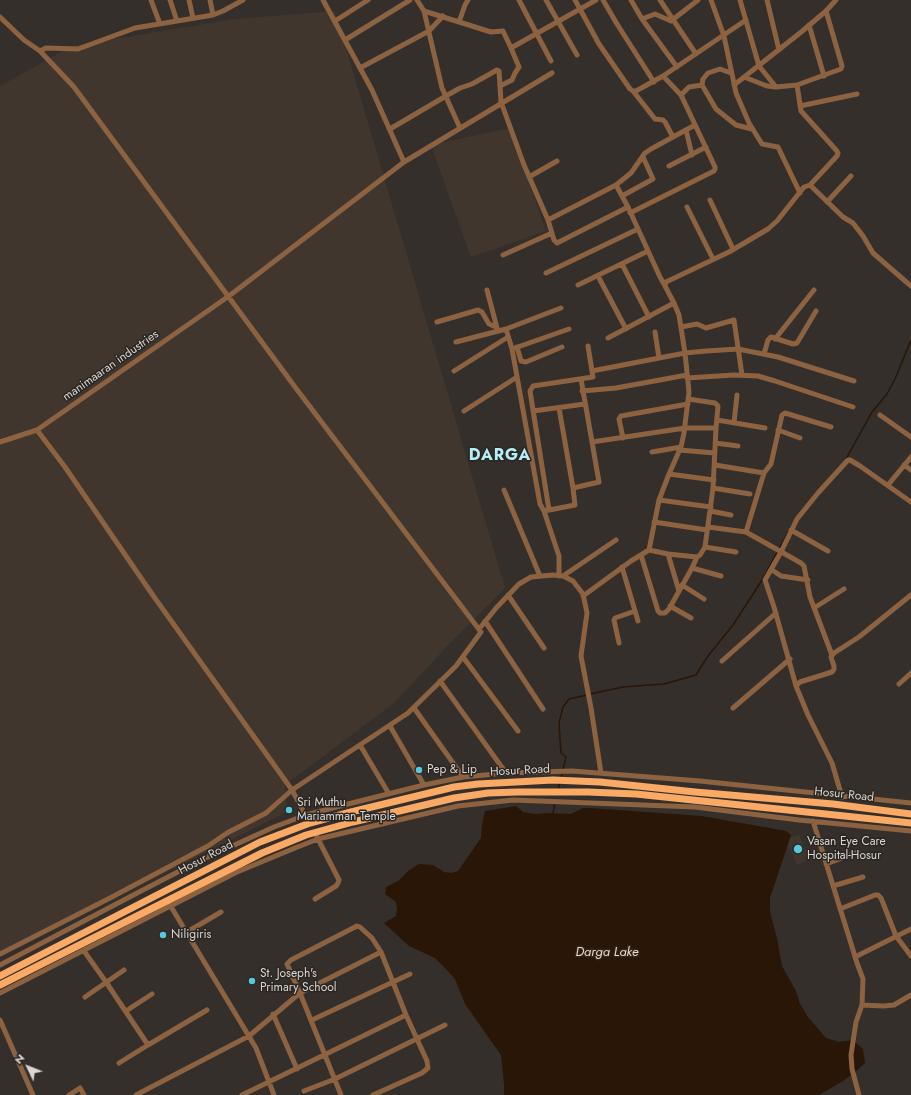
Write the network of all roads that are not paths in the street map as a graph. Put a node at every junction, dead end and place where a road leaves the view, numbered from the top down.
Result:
1 (151, 0) edge
2 (170, 0) edge
3 (189, 0) edge
4 (210, 0) edge
5 (243, 0) edge
6 (323, 0) edge
7 (368, 0) edge
8 (410, 0) edge
9 (417, 0) edge
10 (468, 0) edge
11 (519, 0) edge
12 (546, 0) edge
13 (575, 0) edge
14 (596, 0) edge
15 (603, 0) edge
16 (631, 0) edge
17 (660, 0) edge
18 (698, 0) edge
19 (711, 0) edge
20 (740, 0) edge
21 (767, 0) edge
22 (836, 0) edge
23 (580, 9) junction
24 (424, 11) junction
25 (826, 11) junction
26 (214, 15) junction
27 (443, 16) junction
28 (0, 18) edge
29 (193, 18) junction
30 (642, 19) junction
31 (674, 20) junction
32 (746, 20) junction
33 (177, 21) junction
34 (335, 21) junction
35 (459, 22) junction
36 (559, 22) junction
37 (160, 24) junction
38 (810, 25) junction
39 (429, 31) junction
40 (538, 34) junction
41 (724, 36) junction
42 (345, 40) junction
43 (511, 48) junction
44 (779, 50) junction
45 (40, 51) junction
46 (696, 54) junction
47 (577, 55) dead end
48 (551, 61) dead end
49 (759, 66) junction
50 (677, 67) junction
51 (360, 68) junction
52 (552, 73) dead end
53 (731, 73) junction
54 (663, 76) junction
55 (824, 76) junction
56 (744, 77) junction
57 (654, 82) junction
58 (734, 84) junction
59 (702, 85) junction
60 (797, 85) junction
61 (500, 86) junction
62 (776, 87) junction
63 (633, 91) junction
64 (857, 94) dead end
65 (680, 95) junction
66 (446, 96) junction
67 (501, 102) junction
68 (800, 106) junction
69 (695, 125) junction
70 (460, 128) junction
71 (390, 129) junction
72 (752, 129) junction
73 (686, 130) junction
74 (673, 137) junction
75 (706, 147) junction
76 (692, 155) junction
77 (642, 157) junction
78 (557, 161) dead end
79 (404, 162) junction
80 (669, 166) dead end
81 (851, 176) dead end
82 (529, 177) junction
83 (616, 184) junction
84 (810, 185) junction
85 (800, 193) junction
86 (622, 196) junction
87 (710, 200) dead end
88 (827, 202) junction
89 (628, 207) junction
90 (687, 207) dead end
91 (630, 213) junction
92 (548, 220) junction
93 (638, 229) junction
94 (552, 233) junction
95 (733, 249) junction
96 (648, 251) junction
97 (503, 255) dead end
98 (713, 260) junction
99 (622, 264) junction
100 (546, 273) dead end
101 (598, 276) junction
102 (664, 284) junction
103 (578, 285) dead end
104 (911, 286) edge
105 (487, 290) dead end
106 (814, 290) dead end
107 (229, 296) junction
108 (674, 303) junction
109 (561, 308) dead end
110 (816, 311) dead end
111 (649, 317) junction
112 (437, 322) dead end
113 (681, 327) junction
114 (497, 329) junction
115 (506, 329) junction
116 (569, 329) dead end
117 (626, 329) junction
118 (655, 332) dead end
119 (508, 337) junction
120 (608, 338) dead end
121 (775, 339) junction
122 (456, 342) dead end
123 (588, 346) dead end
124 (562, 347) dead end
125 (514, 348) junction
126 (738, 349) junction
127 (685, 353) junction
128 (764, 354) junction
129 (659, 358) junction
130 (454, 371) dead end
131 (592, 372) junction
132 (742, 375) junction
133 (687, 376) junction
134 (517, 377) junction
135 (581, 379) junction
136 (854, 381) dead end
137 (582, 391) junction
138 (737, 394) dead end
139 (688, 401) junction
140 (585, 404) junction
141 (853, 407) dead end
142 (559, 408) junction
143 (464, 411) dead end
144 (533, 412) junction
145 (880, 415) dead end
146 (717, 420) junction
147 (734, 423) junction
148 (831, 427) dead end
149 (685, 428) junction
150 (716, 428) junction
151 (765, 428) dead end
152 (37, 430) junction
153 (778, 430) junction
154 (911, 437) edge
155 (623, 438) junction
156 (800, 438) dead end
157 (0, 442) edge
158 (592, 442) junction
159 (715, 443) junction
160 (738, 446) dead end
161 (680, 449) junction
162 (652, 452) dead end
163 (715, 453) junction
164 (911, 457) edge
165 (715, 465) junction
166 (904, 465) junction
167 (911, 470) edge
168 (764, 473) junction
169 (669, 474) junction
170 (714, 480) junction
171 (888, 485) junction
172 (573, 488) junction
173 (713, 488) junction
174 (504, 490) dead end
175 (750, 494) dead end
176 (659, 500) junction
177 (911, 502) edge
178 (710, 509) junction
179 (547, 511) junction
180 (731, 515) dead end
181 (654, 522) junction
182 (707, 529) junction
183 (791, 530) junction
184 (746, 532) junction
185 (616, 540) dead end
186 (705, 547) junction
187 (649, 550) junction
188 (828, 551) dead end
189 (736, 552) dead end
190 (781, 552) junction
191 (640, 554) junction
192 (668, 554) junction
193 (696, 557) junction
194 (622, 567) junction
195 (692, 568) junction
196 (772, 570) junction
197 (540, 576) junction
198 (561, 576) junction
199 (721, 576) dead end
200 (808, 580) junction
201 (682, 585) junction
202 (844, 589) dead end
203 (679, 591) junction
204 (911, 594) edge
205 (508, 595) junction
206 (583, 596) junction
207 (704, 599) dead end
208 (670, 606) junction
209 (814, 608) junction
210 (635, 611) junction
211 (776, 613) junction
212 (691, 618) dead end
213 (485, 621) junction
214 (638, 621) dead end
215 (479, 629) junction
216 (619, 643) dead end
217 (544, 648) dead end
218 (832, 655) junction
219 (463, 657) junction
220 (790, 659) junction
221 (722, 661) dead end
222 (911, 673) edge
223 (440, 682) junction
224 (899, 684) dead end
225 (796, 686) junction
226 (414, 708) junction
227 (733, 708) dead end
228 (543, 709) dead end
229 (390, 726) junction
230 (518, 731) dead end
231 (360, 745) junction
232 (506, 773) junction
233 (601, 773) junction
234 (463, 777) junction
235 (424, 785) junction
236 (292, 790) junction
237 (389, 794) junction
238 (842, 797) junction
239 (911, 803) edge
240 (911, 814) edge
241 (306, 815) junction
242 (813, 821) junction
243 (310, 823) junction
244 (911, 823) edge
245 (911, 831) edge
246 (317, 836) junction
247 (208, 846) junction
248 (858, 852) dead end
249 (213, 855) junction
250 (826, 864) junction
251 (862, 876) dead end
252 (833, 886) junction
253 (315, 899) dead end
254 (170, 905) junction
255 (840, 909) junction
256 (221, 912) dead end
257 (911, 929) edge
258 (187, 932) junction
259 (896, 936) junction
260 (84, 951) junction
261 (381, 952) junction
262 (0, 954) edge
263 (911, 956) edge
264 (855, 957) junction
265 (0, 965) edge
266 (124, 970) dead end
267 (410, 974) dead end
268 (0, 976) edge
269 (106, 982) junction
270 (392, 982) junction
271 (0, 986) edge
272 (0, 993) edge
273 (300, 993) junction
274 (152, 994) dead end
275 (911, 995) edge
276 (85, 997) dead end
277 (862, 1005) junction
278 (207, 1010) dead end
279 (126, 1011) junction
280 (273, 1014) junction
281 (406, 1015) junction
282 (0, 1020) edge
283 (312, 1020) junction
284 (445, 1025) dead end
285 (249, 1036) junction
286 (416, 1039) junction
287 (148, 1045) junction
288 (325, 1055) junction
289 (119, 1063) dead end
290 (297, 1069) junction
291 (335, 1079) junction
292 (269, 1083) junction
293 (304, 1091) dead end
294 (139, 1094) edge
295 (33, 1095) edge
296 (69, 1095) edge
297 (84, 1095) edge
298 (242, 1095) edge
299 (274, 1095) edge
300 (341, 1095) edge
301 (373, 1095) edge
302 (859, 1095) edge

1 - 37 street
2 - 33 street
3 - 29 street
4 - 26 street
5 - 26 street
6 - 34 street
7 - 34 street
8 - 42 street
9 - 24 street
10 - 35 street
11 - 40 street
12 - 36 street
13 - 23 street
14 - 23 street
15 - 57 street
16 - 30 street
17 - 31 street
18 - 31 street
19 - 41 street
20 - 32 street
21 - 44 street
22 - 25 street
23 - 36 street
23 - 63 street
24 - 27 street
24 - 39 street
25 - 38 street
25 - 55 street
26 - 29 street
27 - 35 street
27 - 39 street
28 - 45 street
29 - 33 street
30 - 31 street
30 - 50 street
31 - 46 street
32 - 41 street
32 - 49 street
33 - 37 street
34 - 42 street
35 - 43 street
36 - 40 street
36 - 47 street
37 - 45 street
38 - 44 street
38 - 55 street
39 - 51 street
39 - 66 street
40 - 43 street
40 - 48 street
41 - 46 street
41 - 53 street
42 - 51 street
43 - 61 street
44 - 49 street
45 - 107 street
46 - 50 street
49 - 56 street
49 - 62 street
50 - 54 street
51 - 71 street
52 - 67 street, manimaaran industries
53 - 58 street
53 - 59 street
54 - 57 street
54 - 65 street
55 - 60 street
56 - 58 street
56 - 62 street
57 - 63 street
58 - 72 street
59 - 65 street
59 - 72 street
60 - 62 street
60 - 68 street
61 - 66 street
61 - 67 street
63 - 74 street
64 - 68 street
65 - 69 street
66 - 70 street
66 - 71 street
67 - 70 street, manimaaran industries
67 - 82 street
68 - 84 street
69 - 73 street
69 - 75 street
70 - 79 street, manimaaran industries
71 - 79 street
72 - 85 street
73 - 74 street
73 - 76 street
74 - 77 street
75 - 76 street
75 - 91 street
76 - 80 street
77 - 83 street
77 - 86 street
78 - 82 street
79 - 107 street, manimaaran industries
81 - 88 street
82 - 92 street
83 - 86 street
83 - 92 street
84 - 85 street
84 - 88 street
85 - 95 street
86 - 89 street
87 - 95 street
88 - 104 street
89 - 91 street
89 - 94 street
90 - 98 street
91 - 93 street
92 - 94 street
93 - 96 street
93 - 100 street
94 - 97 street
95 - 98 street
96 - 99 street
96 - 102 street
98 - 102 street
99 - 101 street
99 - 111 street
101 - 103 street
101 - 117 street
102 - 108 street
105 - 114 street
106 - 121 street
107 - 152 street, manimaaran industries
107 - 215 street
108 - 111 street
108 - 113 street
109 - 115 street
110 - 121 street
111 - 117 street
112 - 114 street
113 - 126 street
113 - 127 street
114 - 115 street
114 - 122 street
115 - 119 street
116 - 125 street
117 - 120 street
118 - 129 street
119 - 125 street
119 - 130 street
121 - 128 street
123 - 131 street
124 - 125 street
125 - 134 street
126 - 127 street
126 - 128 street
126 - 132 street
127 - 129 street
127 - 133 street
128 - 136 street
129 - 131 street
131 - 135 street
132 - 133 street
132 - 141 street
133 - 137 street
133 - 139 street
134 - 143 street
134 - 179 street
135 - 137 street
135 - 144 street
137 - 140 street
138 - 147 street
139 - 146 street
139 - 149 street
139 - 155 street
140 - 142 street
140 - 158 street
142 - 144 street
142 - 172 street
144 - 179 street
145 - 154 street
146 - 147 street
146 - 150 street
147 - 151 street
148 - 153 street
149 - 150 street
149 - 155 street
149 - 161 street
150 - 159 street
152 - 157 street, manimaaran industries
152 - 236 street
153 - 156 street
153 - 168 street
155 - 158 street
158 - 172 street
159 - 160 street
159 - 163 street
161 - 162 street
161 - 163 street
161 - 169 street
163 - 165 street
164 - 166 street
165 - 168 street
165 - 170 street
166 - 167 street
166 - 171 street
168 - 184 street
169 - 170 street
169 - 176 street
170 - 173 street
171 - 177 street
171 - 183 street
172 - 179 street
173 - 175 street
173 - 178 street
174 - 197 street
176 - 178 street
176 - 181 street
178 - 180 street
178 - 182 street
179 - 198 street
181 - 182 street
181 - 187 street
182 - 184 street
182 - 186 street
183 - 188 street
183 - 190 street
184 - 190 street
185 - 198 street
186 - 189 street
186 - 193 street
187 - 191 street
187 - 192 street
190 - 196 street
190 - 200 street
191 - 194 street
191 - 208 street
192 - 193 street
192 - 203 street
193 - 195 street
194 - 206 street
194 - 210 street
195 - 199 street
195 - 201 street
196 - 200 street
196 - 211 street
197 - 198 street
197 - 205 street
198 - 206 street
200 - 209 street
201 - 203 street
201 - 207 street
202 - 209 street
203 - 208 street
204 - 218 street
205 - 213 street
205 - 217 street
206 - 233 street
208 - 212 street
209 - 218 street
210 - 214 street
210 - 216 street
211 - 220 street
211 - 221 street
213 - 215 street
213 - 228 street
215 - 219 street
218 - 225 street
219 - 223 street
219 - 230 street
220 - 225 street
220 - 227 street
222 - 224 street
223 - 226 street
223 - 232 street
225 - 238 street
226 - 229 street
226 - 234 street
229 - 231 street
229 - 235 street
231 - 236 street
231 - 237 street
232 - 233 street
232 - 234 street
233 - 238 street
234 - 235 street
235 - 237 street
236 - 241 street
236 - 247 street
237 - 241 street
238 - 239 street
240 - 243 highway, Hosur Road
241 - 243 street
241 - 249 street
242 - 245 street
242 - 246 street
242 - 250 street
243 - 268 highway, Hosur Road
244 - 246 highway, Hosur Road
246 - 253 street
246 - 254 street
246 - 271 highway, Hosur Road
247 - 249 street
247 - 262 street
248 - 250 street
249 - 265 street
250 - 252 street
251 - 252 street
252 - 255 street
254 - 258 street
254 - 260 street
255 - 259 street
255 - 264 street
256 - 258 street
257 - 259 street
258 - 285 street
259 - 263 street
259 - 264 street
260 - 269 street
260 - 272 street
261 - 270 street
261 - 273 street
261 - 273 street
264 - 277 street
266 - 269 street
267 - 270 street
269 - 276 street
269 - 279 street
270 - 281 street
270 - 283 street
273 - 280 street
273 - 283 street
274 - 279 street
275 - 277 street
277 - 302 street
278 - 287 street
279 - 287 street
280 - 285 street
280 - 290 street
281 - 286 street
281 - 288 street
282 - 295 street
283 - 288 street
284 - 286 street
285 - 292 street
285 - 294 street
286 - 291 street
286 - 301 street
287 - 289 street
288 - 290 street
288 - 291 street
290 - 292 street
291 - 293 street
291 - 300 street
292 - 298 street
292 - 299 street
296 - 297 street

